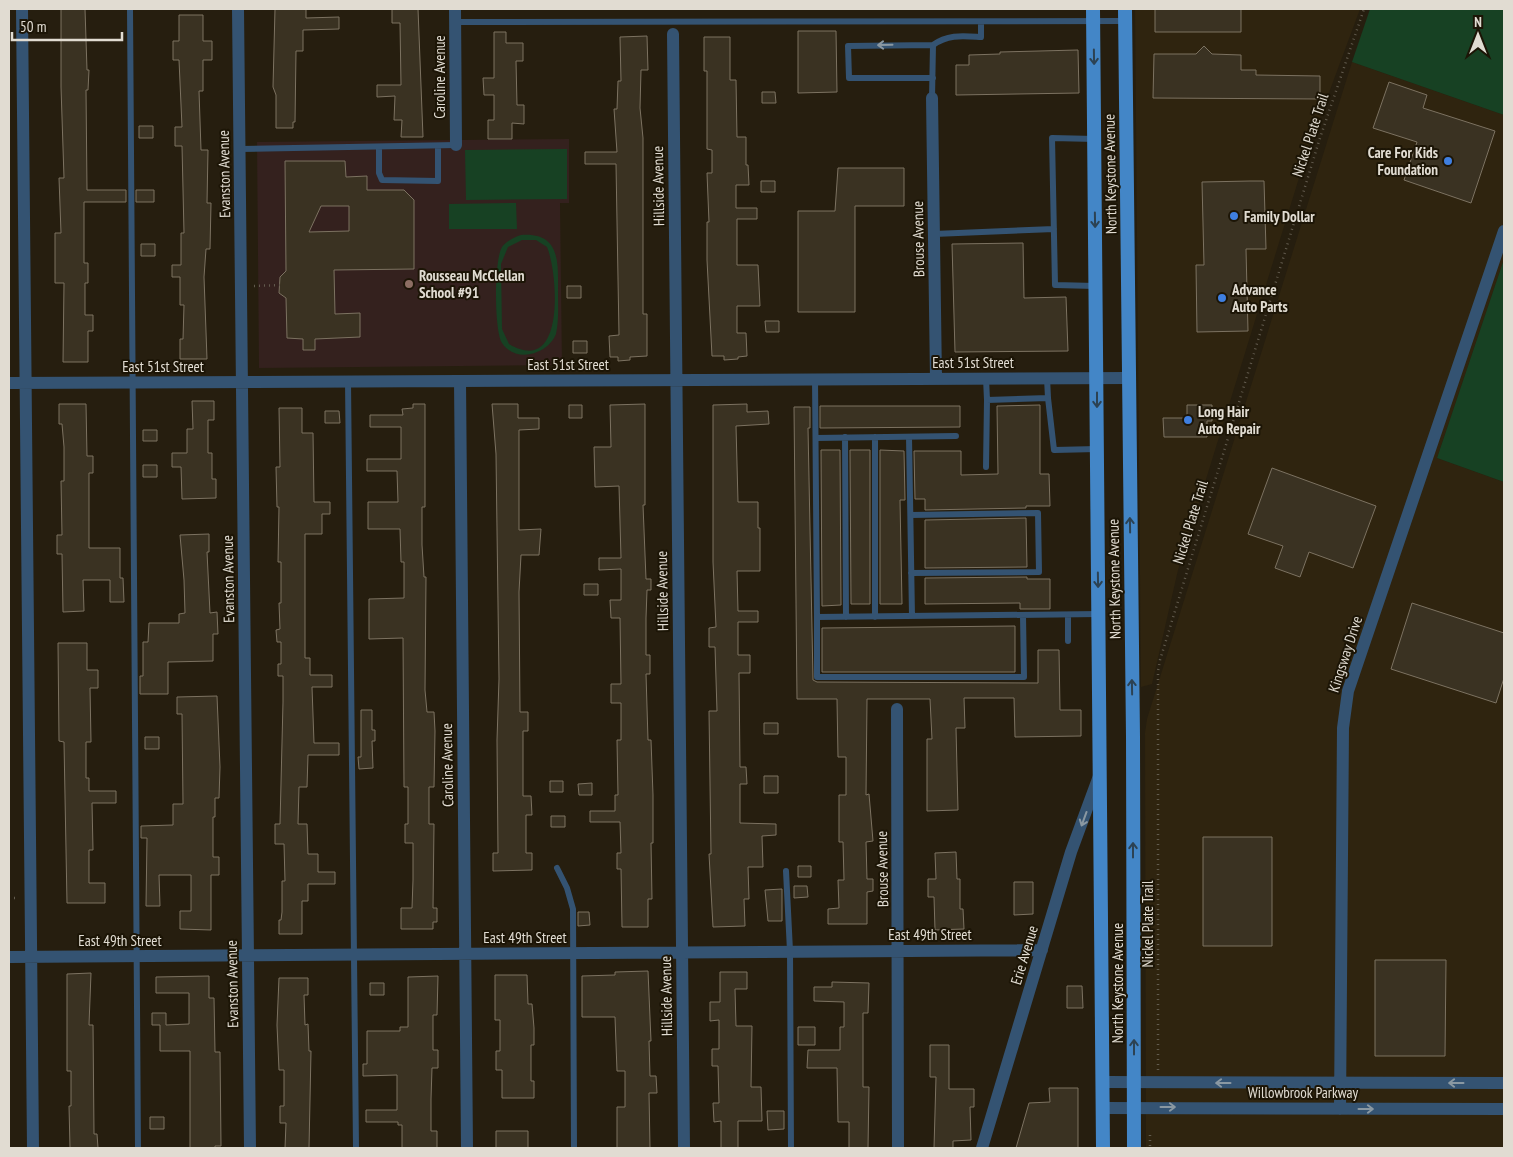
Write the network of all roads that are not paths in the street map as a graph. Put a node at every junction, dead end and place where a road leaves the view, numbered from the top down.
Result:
1 (22, 9) edge
2 (130, 9) edge
3 (238, 9) edge
4 (456, 15) edge
5 (1093, 15) edge
6 (1124, 15) edge
7 (981, 22) junction
8 (673, 34) dead end
9 (934, 45) junction
10 (933, 78) junction
11 (932, 98) joint
12 (1095, 139) junction
13 (456, 145) joint
14 (438, 146) junction
15 (379, 147) junction
16 (240, 149) junction
17 (1054, 229) junction
18 (1504, 231) edge
19 (934, 234) junction
20 (1096, 286) junction
21 (936, 378) junction
22 (986, 378) junction
23 (1047, 378) junction
24 (1096, 378) junction
25 (1128, 378) junction
26 (815, 379) junction
27 (677, 380) junction
28 (460, 381) junction
29 (242, 382) junction
30 (348, 382) junction
31 (9, 383) edge
32 (26, 383) junction
33 (132, 383) junction
34 (1048, 398) junction
35 (987, 400) junction
36 (956, 436) dead end
37 (845, 437) junction
38 (875, 437) junction
39 (909, 437) junction
40 (816, 438) junction
41 (1097, 449) junction
42 (986, 467) dead end
43 (910, 515) junction
44 (911, 573) junction
45 (1099, 614) junction
46 (1068, 615) junction
47 (912, 616) junction
48 (1023, 616) junction
49 (817, 617) junction
50 (846, 617) junction
51 (875, 617) junction
52 (1068, 641) dead end
53 (897, 709) dead end
54 (1100, 773) junction
55 (557, 868) dead end
56 (786, 872) dead end
57 (1042, 950) junction
58 (899, 951) junction
59 (682, 952) junction
60 (790, 952) junction
61 (574, 953) junction
62 (465, 954) junction
63 (354, 955) junction
64 (136, 956) junction
65 (248, 956) junction
66 (9, 957) edge
67 (32, 957) junction
68 (1102, 1082) junction
69 (1134, 1082) junction
70 (1340, 1082) junction
71 (1504, 1083) edge
72 (1102, 1108) junction
73 (1134, 1108) junction
74 (1340, 1109) junction
75 (1504, 1109) edge
76 (33, 1148) edge
77 (138, 1148) edge
78 (250, 1148) edge
79 (356, 1148) edge
80 (467, 1148) edge
81 (574, 1148) edge
82 (684, 1148) edge
83 (791, 1148) edge
84 (898, 1148) edge
85 (982, 1148) edge
86 (1103, 1148) edge
87 (1134, 1148) edge

1 - 32 street
2 - 33 lane
3 - 16 street, Evanston Avenue
4 - 7 lane
4 - 13 street, Caroline Avenue
5 - 6 lane
5 - 7 lane
5 -> 12 main road, North Keystone Avenue
6 - 25 main road, North Keystone Avenue
7 - 9 lane
8 - 27 street, Hillside Avenue
9 - 10 lane
9 -> 10 lane
10 - 11 lane
11 - 19 street, Brouse Avenue
12 - 17 lane
12 -> 20 main road, North Keystone Avenue
13 - 14 lane
14 - 15 lane
14 - 15 lane
15 - 16 lane
16 - 29 street, Evanston Avenue
17 - 19 lane
17 - 20 lane
18 - 70 street, Kingsway Drive
19 - 21 street, Brouse Avenue
20 - 24 main road, North Keystone Avenue
21 - 22 street, East 51st Street
21 - 26 street, East 51st Street
22 - 23 street, East 51st Street
22 - 35 lane
23 - 24 street, East 51st Street
23 - 34 lane
24 - 25 street, East 51st Street
24 -> 41 main road, North Keystone Avenue
69 -> 25 main road, North Keystone Avenue
26 - 27 street, East 51st Street
26 - 40 lane
27 - 28 street, East 51st Street
27 - 59 street, Hillside Avenue
28 - 30 street, East 51st Street
28 - 62 street, Caroline Avenue
29 - 30 street, East 51st Street
29 - 33 street, East 51st Street
29 - 65 street, Evanston Avenue
30 - 63 lane
31 - 32 street, East 51st Street
32 - 33 street, East 51st Street
32 - 67 street
33 - 64 lane
34 - 35 lane
34 - 41 lane
35 - 42 lane
36 - 39 lane
37 - 38 lane
37 - 40 lane
37 - 50 lane
38 - 39 lane
38 - 51 lane
39 - 43 lane
40 - 49 lane
41 -> 45 main road, North Keystone Avenue
43 - 44 lane
43 - 44 lane
44 - 47 lane
45 - 46 lane
45 - 54 main road, North Keystone Avenue
46 - 48 lane
46 - 52 lane
47 - 48 lane
47 - 51 lane
48 - 49 lane
49 - 50 lane
50 - 51 lane
53 - 58 street, Brouse Avenue
54 -> 57 street, Erie Avenue
54 - 68 main road, North Keystone Avenue
55 - 61 lane
56 - 60 lane
57 - 58 street, East 49th Street
57 - 85 street, Erie Avenue
58 - 60 street, East 49th Street
58 - 84 street, Brouse Avenue
59 - 60 street, East 49th Street
59 - 61 street, East 49th Street
59 - 82 street, Hillside Avenue
60 - 83 lane
61 - 62 street, East 49th Street
61 - 81 lane
62 - 63 street, East 49th Street
62 - 80 street, Caroline Avenue
63 - 65 street, East 49th Street
63 - 79 lane
64 - 65 street, East 49th Street
64 - 67 street, East 49th Street
64 - 77 lane
65 - 78 street, Evanston Avenue
66 - 67 street, East 49th Street
67 - 76 street
68 - 69 street, Willowbrook Parkway
68 - 72 main road, North Keystone Avenue
70 -> 69 street, Willowbrook Parkway
69 - 73 main road, North Keystone Avenue
71 -> 70 street, Willowbrook Parkway
70 - 74 street, Kingsway Drive
72 - 73 street, Willowbrook Parkway
72 - 86 main road, North Keystone Avenue
73 -> 74 street, Willowbrook Parkway
73 - 87 main road, North Keystone Avenue
74 -> 75 street, Willowbrook Parkway

